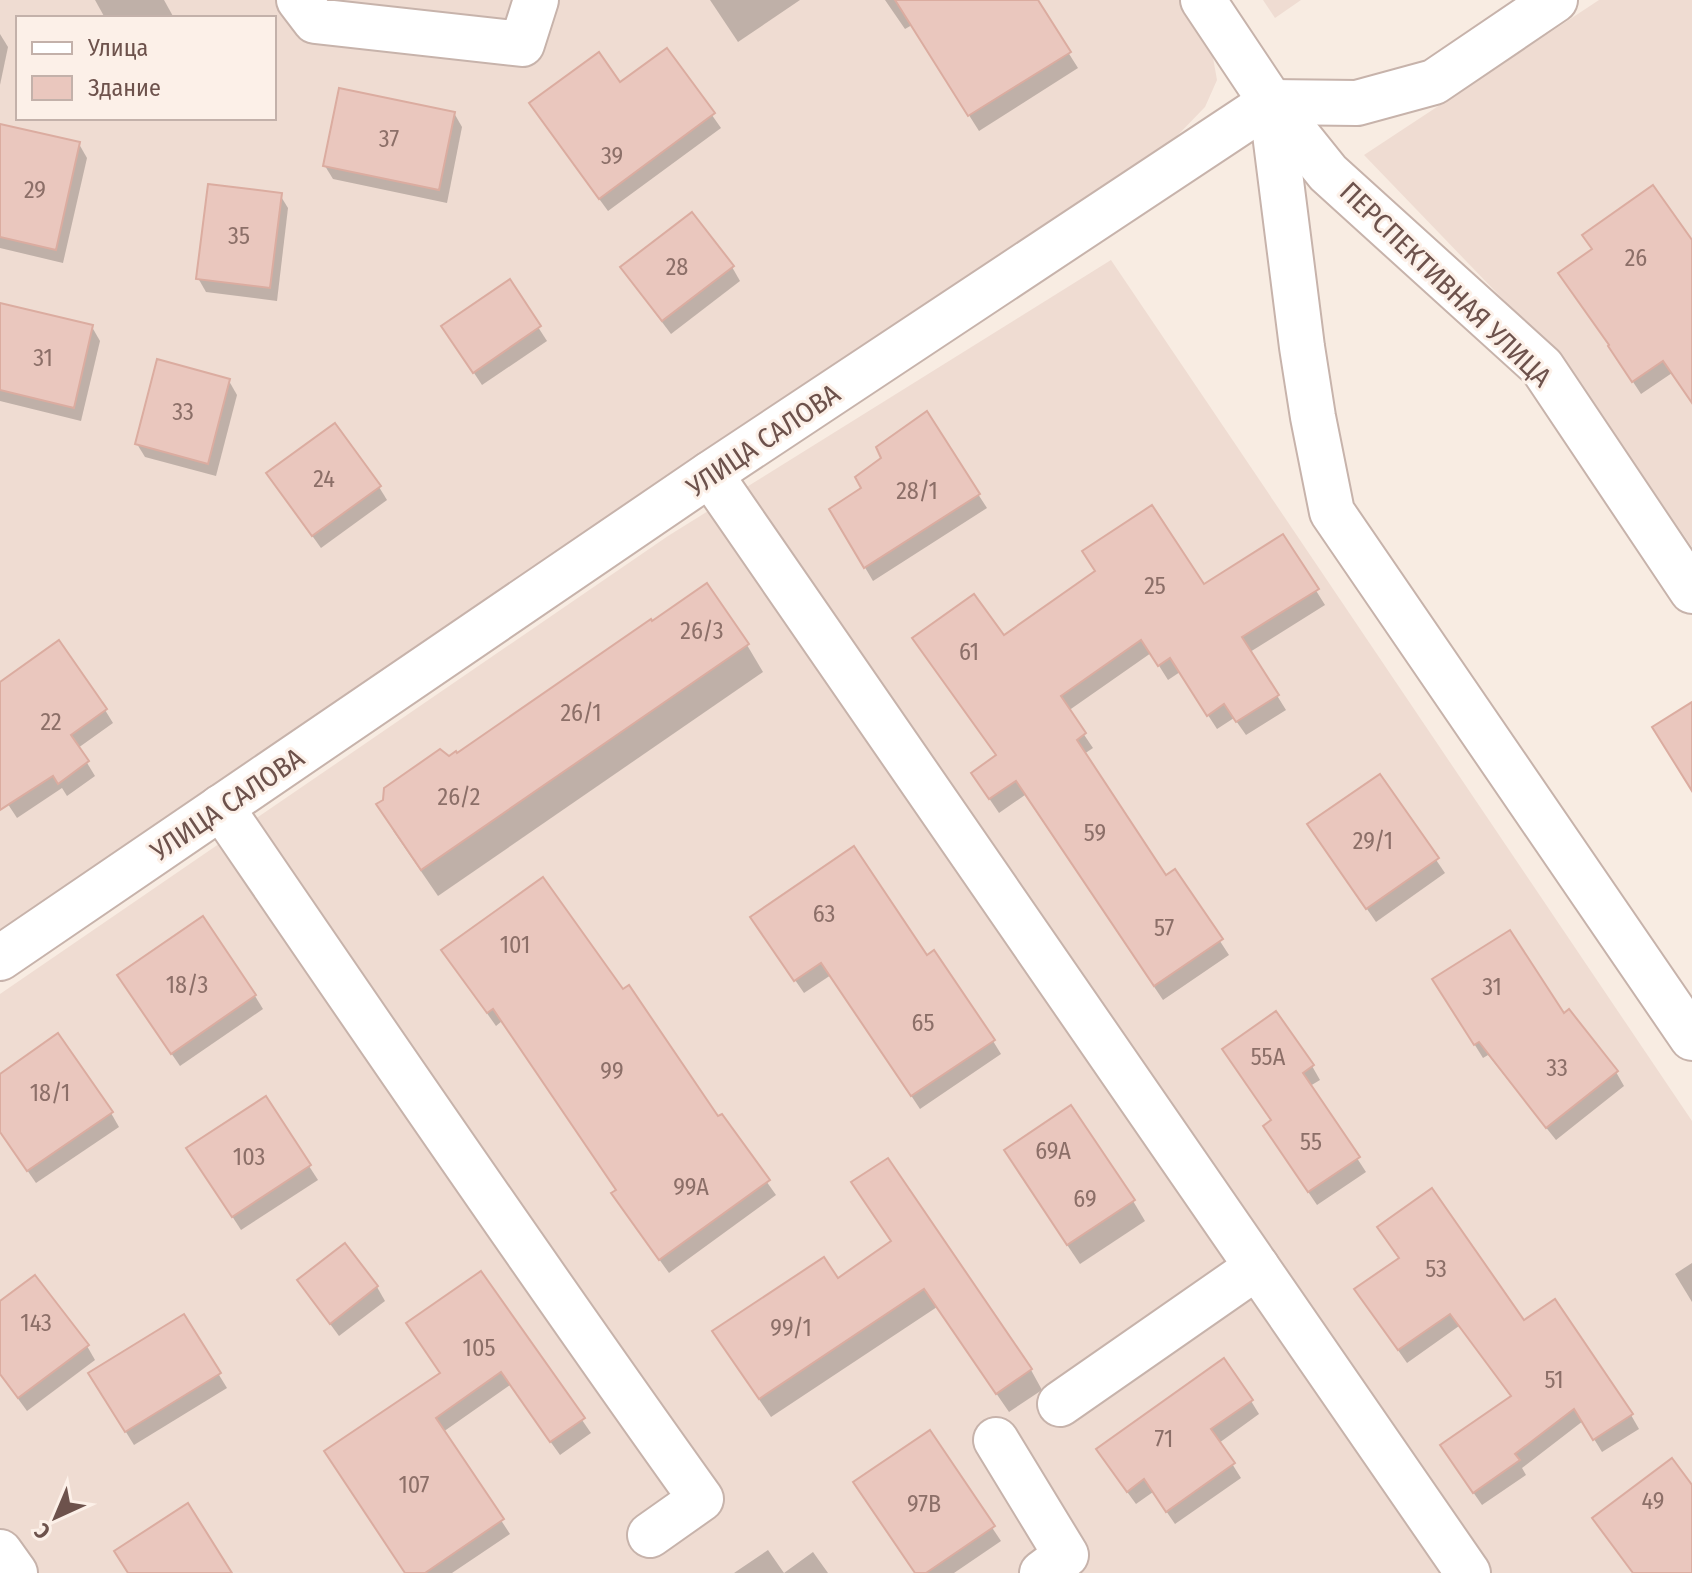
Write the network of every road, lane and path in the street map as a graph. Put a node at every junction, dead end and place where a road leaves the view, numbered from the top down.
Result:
1 (299, 0) edge
2 (536, 0) edge
3 (1203, 0) edge
4 (1555, 0) edge
5 (1271, 102) junction
6 (710, 474) junction
7 (1692, 591) edge
8 (221, 807) junction
9 (0, 958) edge
10 (1692, 1038) edge
11 (1257, 1267) junction
12 (1060, 1404) dead end
13 (996, 1440) dead end
14 (650, 1535) dead end
15 (0, 1552) edge
16 (15, 1573) edge
17 (1042, 1573) edge
18 (1468, 1573) edge

1 - 2 street
3 - 5 street, ПЕРСПЕКТИВНАЯ УЛИЦА
4 - 5 street
5 - 6 street, УЛИЦА САЛОВА
5 - 7 street, ПЕРСПЕКТИВНАЯ УЛИЦА
5 - 10 street, ПЕРСПЕКТИВНАЯ УЛИЦА
6 - 8 street, УЛИЦА САЛОВА
6 - 11 street
8 - 9 street, УЛИЦА САЛОВА
8 - 14 street
11 - 12 street
11 - 18 street
13 - 17 street
15 - 16 street

